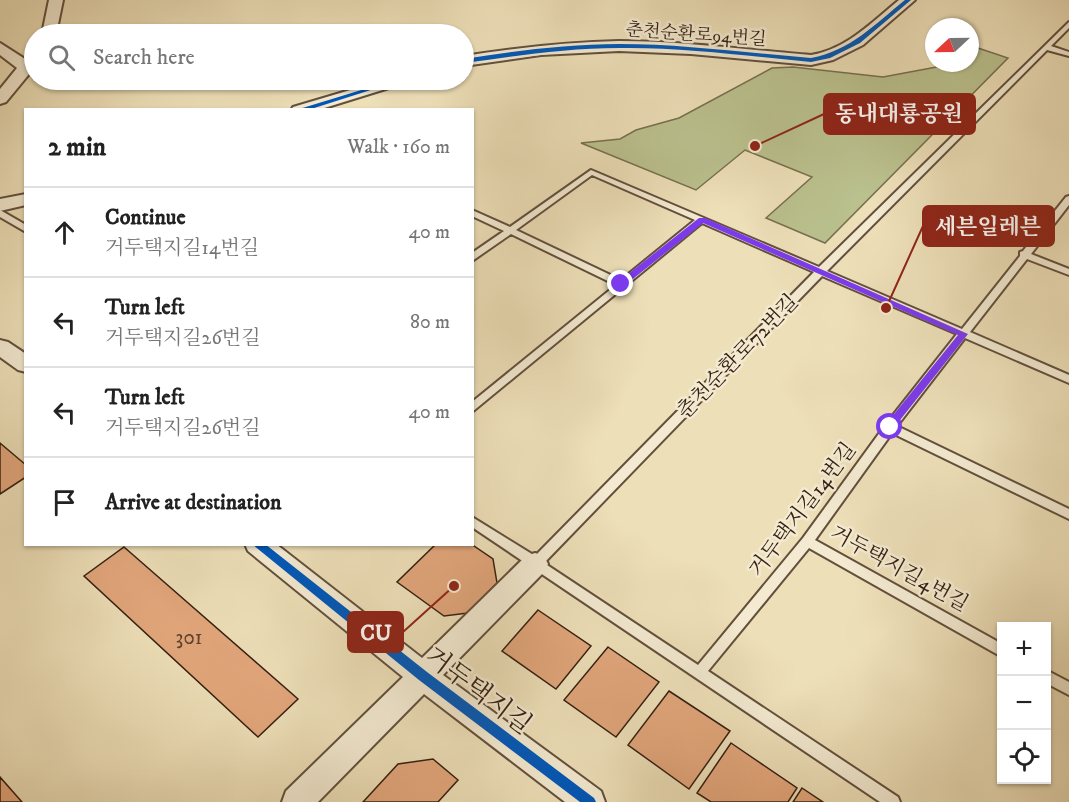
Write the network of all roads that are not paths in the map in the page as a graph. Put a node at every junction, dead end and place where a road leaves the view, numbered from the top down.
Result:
1 (56, 0) edge
2 (908, 0) edge
3 (51, 24) edge
4 (1069, 24) edge
5 (1046, 47) junction
6 (0, 48) edge
7 (1069, 54) edge
8 (24, 60) edge
9 (474, 60) edge
10 (24, 71) edge
11 (365, 90) edge
12 (0, 99) edge
13 (305, 108) edge
14 (24, 199) edge
15 (1069, 199) edge
16 (0, 205) edge
17 (0, 213) edge
18 (474, 213) edge
19 (702, 219) junction
20 (24, 228) edge
21 (511, 230) junction
22 (1023, 254) junction
23 (474, 257) edge
24 (822, 270) junction
25 (1069, 272) edge
26 (621, 284) junction
27 (963, 334) junction
28 (0, 347) edge
29 (24, 364) edge
30 (1069, 379) edge
31 (474, 406) edge
32 (890, 427) junction
33 (1069, 514) edge
34 (474, 522) edge
35 (807, 541) junction
36 (259, 546) edge
37 (535, 564) junction
38 (997, 648) edge
39 (699, 673) junction
40 (423, 676) junction
41 (1051, 678) edge
42 (1069, 689) edge
43 (297, 802) edge
44 (590, 802) edge
45 (893, 802) edge

1 - 3 street
2 - 9 street, 춘천순환로94번길
4 - 5 lane, 춘천순환로72번길
5 - 7 lane
5 - 24 lane, 춘천순환로72번길
6 - 8 street
10 - 12 street
11 - 13 street
14 - 16 street
15 - 22 lane, 거두택지길14번길
17 - 20 lane
18 - 21 lane
19 - 21 lane
19 - 24 lane
19 - 26 lane
21 - 23 lane
21 - 26 lane
22 - 25 lane
22 - 27 lane, 거두택지길14번길
24 - 27 lane
24 - 37 lane, 춘천순환로72번길
26 - 31 lane
27 - 30 lane
27 - 32 lane, 거두택지길14번길
28 - 29 street
32 - 33 lane
32 - 35 lane, 거두택지길14번길
34 - 37 lane
35 - 38 lane, 거두택지길4번길
35 - 39 lane, 거두택지길14번길
36 - 40 street, 거두택지길
37 - 39 lane
37 - 40 street, 춘천순환로72번길
39 - 45 lane
40 - 43 street, 춘천순환로72번길
40 - 44 street, 거두택지길
41 - 42 lane

